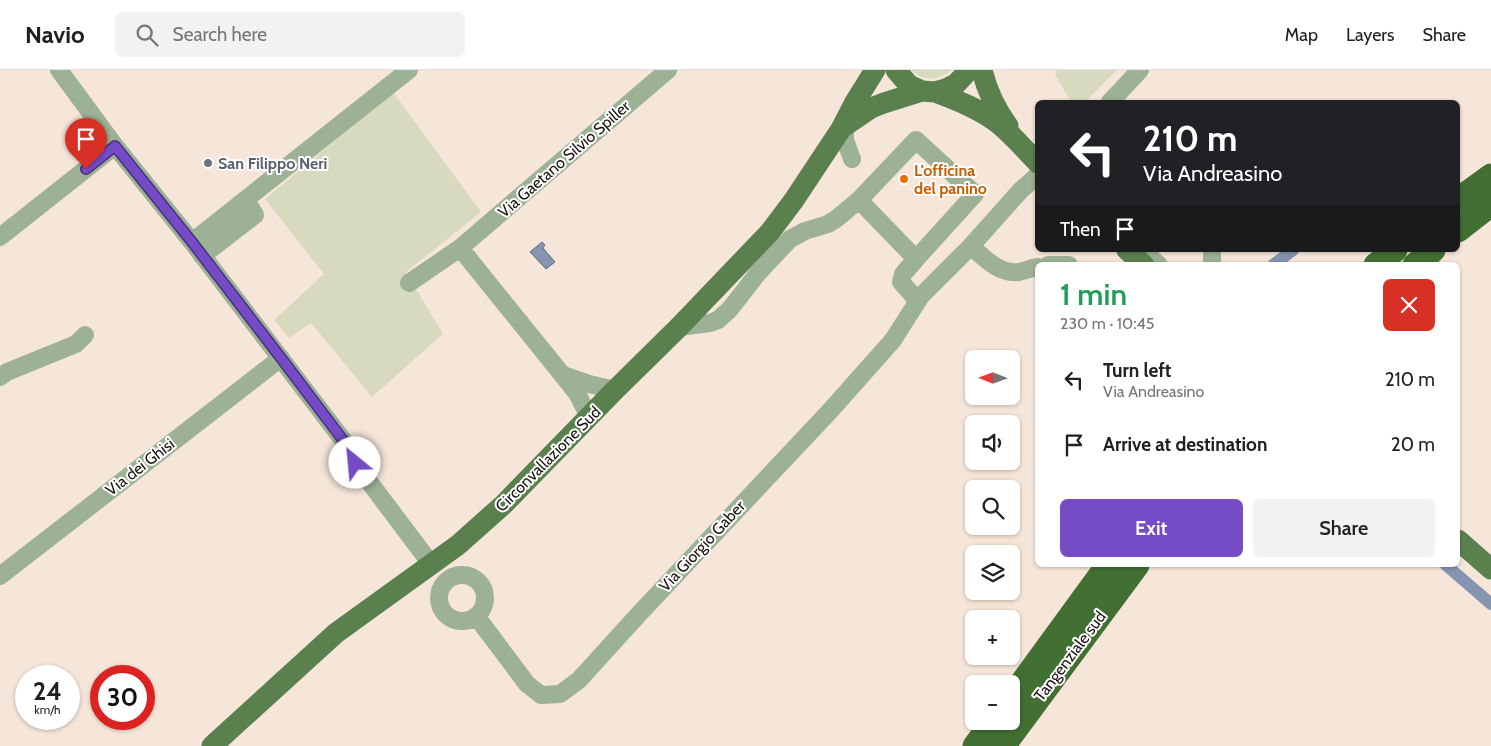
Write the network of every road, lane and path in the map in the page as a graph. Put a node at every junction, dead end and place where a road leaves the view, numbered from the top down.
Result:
1 (59, 70) edge
2 (409, 70) edge
3 (668, 70) edge
4 (875, 70) edge
5 (896, 70) edge
6 (969, 70) edge
7 (982, 70) edge
8 (1140, 70) edge
9 (928, 92) junction
10 (1114, 100) edge
11 (843, 127) junction
12 (1021, 145) junction
13 (115, 146) junction
14 (852, 159) dead end
15 (1035, 161) edge
16 (1491, 176) edge
17 (1035, 177) edge
18 (1460, 199) edge
19 (854, 204) junction
20 (1491, 204) edge
21 (1460, 228) edge
22 (0, 237) edge
23 (971, 246) junction
24 (460, 248) junction
25 (197, 249) junction
26 (1128, 252) edge
27 (1144, 252) edge
28 (1392, 252) edge
29 (1431, 252) edge
30 (916, 259) junction
31 (1140, 262) edge
32 (1156, 262) edge
33 (1380, 262) edge
34 (1419, 262) edge
35 (1035, 268) edge
36 (408, 283) dead end
37 (918, 301) junction
38 (679, 327) junction
39 (85, 335) dead end
40 (281, 358) junction
41 (563, 375) junction
42 (0, 377) edge
43 (615, 390) junction
44 (589, 417) junction
45 (1460, 542) edge
46 (431, 564) junction
47 (1107, 567) edge
48 (1136, 567) edge
49 (1491, 569) edge
50 (0, 576) edge
51 (476, 616) dead end
52 (1020, 686) edge
53 (988, 730) edge
54 (212, 746) edge
55 (976, 746) edge
56 (1003, 746) edge

1 - 13 street
2 - 25 street
3 - 24 street, Via Gaetano Silvio Spiller
4 - 11 main road, Circonvallazione Sud
5 - 9 main road
6 - 9 main road, Circonvallazione Sud
7 - 12 main road
8 - 10 street
9 - 11 main road, Circonvallazione Sud
9 - 12 main road
11 - 14 street
11 - 38 main road, Circonvallazione Sud
12 - 15 main road
13 - 22 street
13 - 25 street
16 - 18 highway
17 - 23 street, Via Giorgio Gaber
19 - 30 street
19 - 30 street
19 - 38 street
20 - 21 highway
23 - 35 street
23 - 37 street, Via Giorgio Gaber
24 - 36 street, Via Gaetano Silvio Spiller
24 - 41 street
25 - 40 street
26 - 31 main road
27 - 32 street
28 - 33 highway
29 - 34 highway
30 - 37 street
37 - 51 street, Via Giorgio Gaber
38 - 43 main road, Circonvallazione Sud
39 - 42 street
40 - 46 street
40 - 50 street, Via dei Ghisi
41 - 43 street
41 - 44 street
43 - 44 main road, Circonvallazione Sud
44 - 46 main road, Circonvallazione Sud
45 - 49 main road
46 - 54 main road, Circonvallazione Sud
47 - 52 highway, Tangenziale sud
48 - 56 highway, Tangenziale sud
53 - 55 highway

